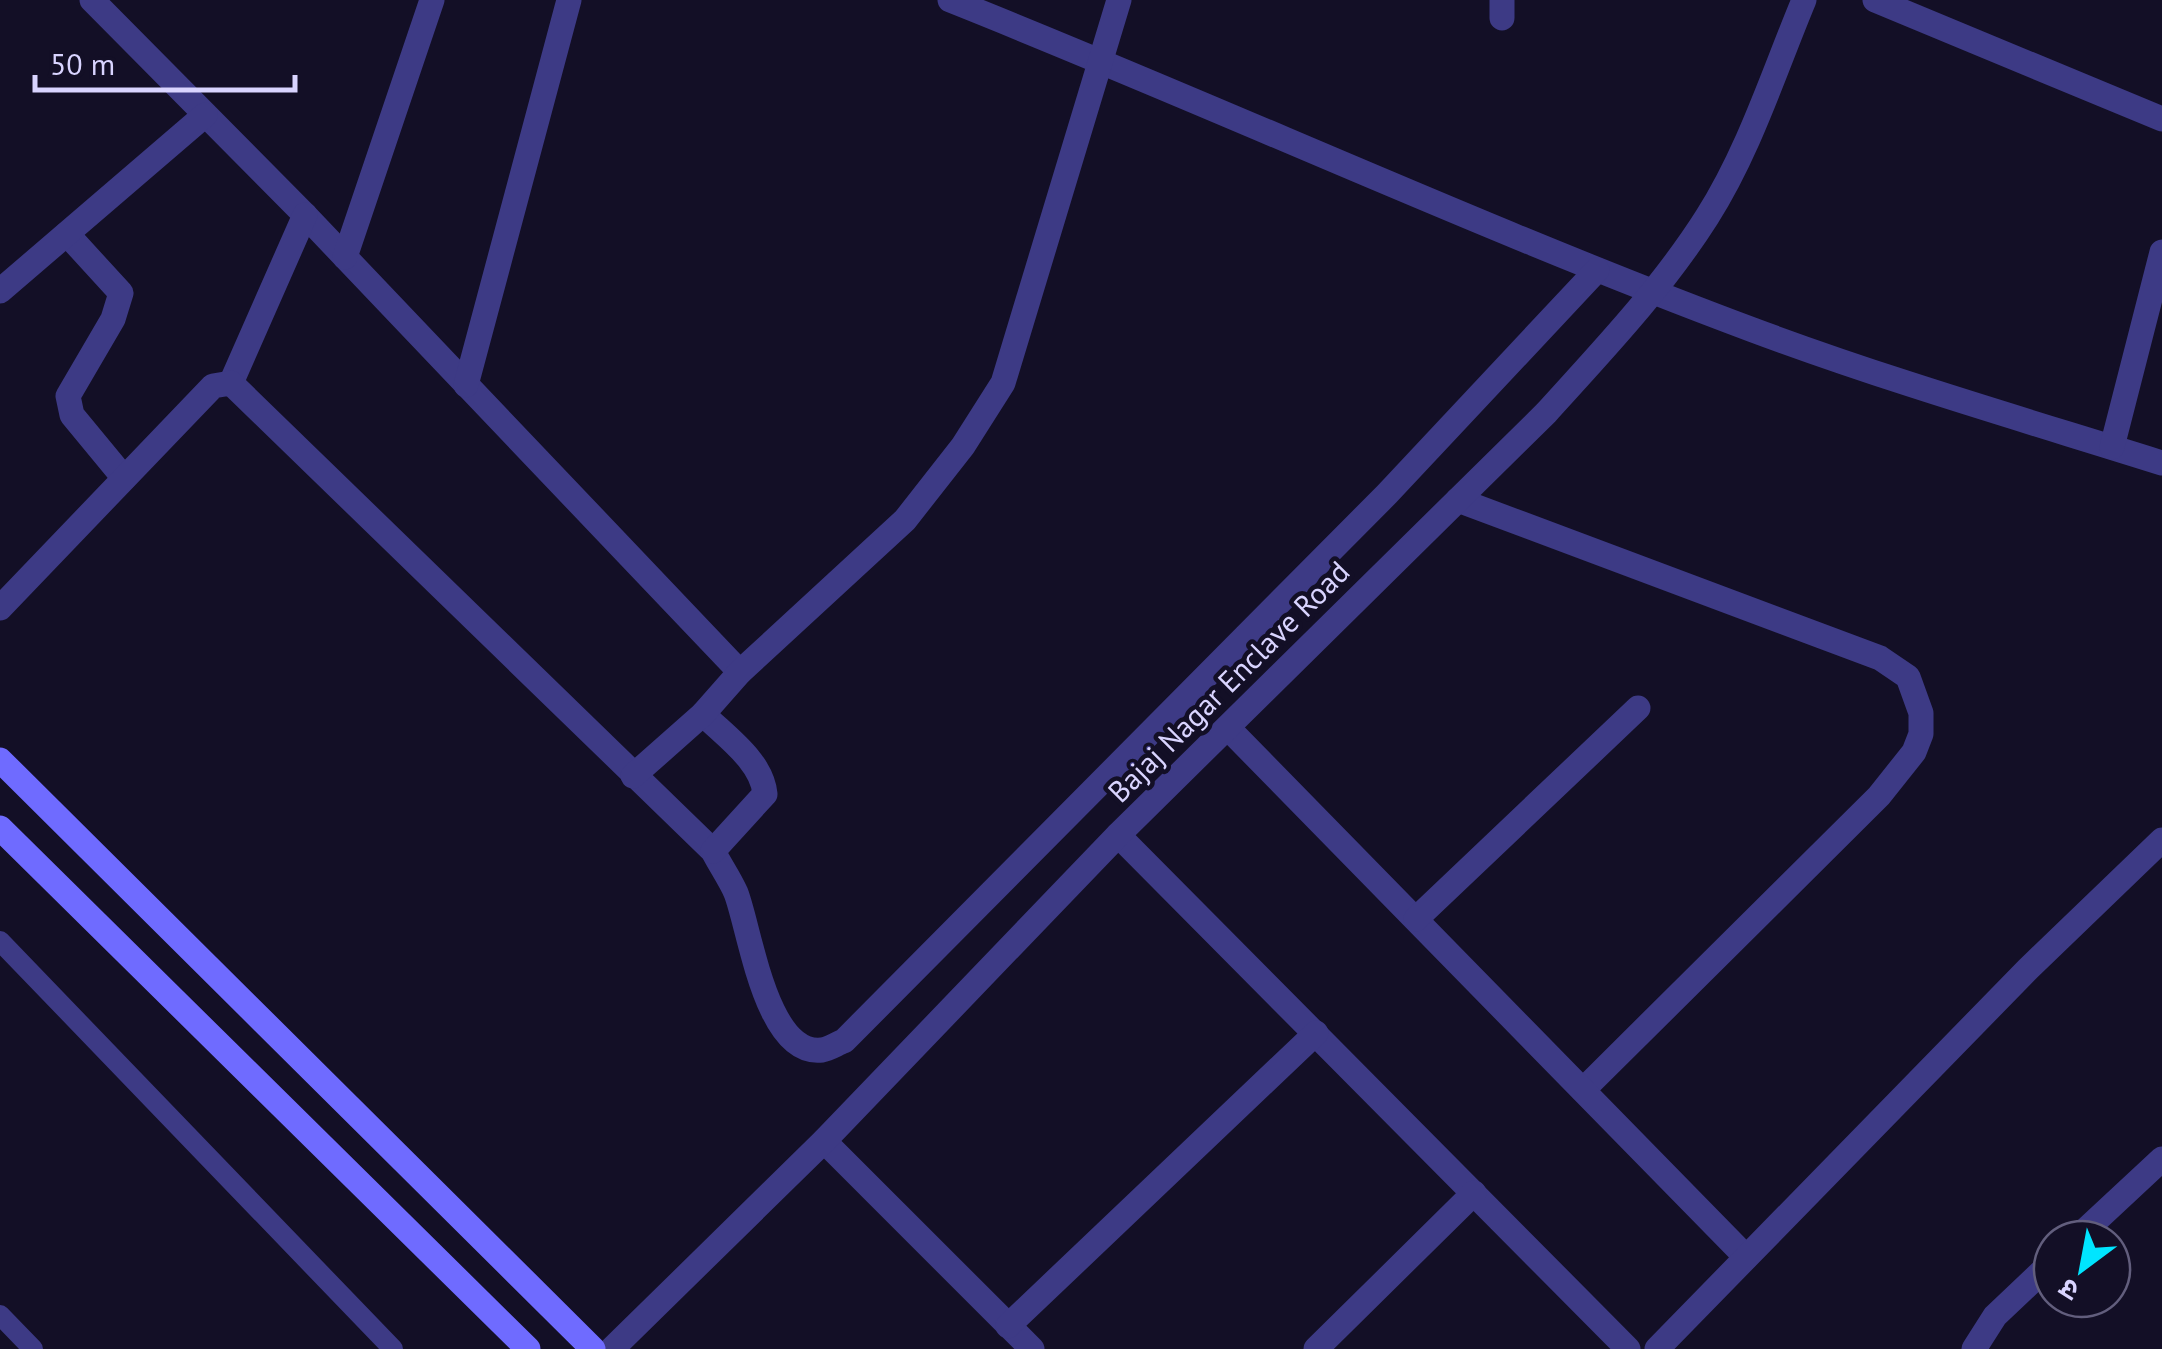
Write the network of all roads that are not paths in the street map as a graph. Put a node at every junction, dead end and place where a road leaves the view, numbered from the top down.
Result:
1 (92, 0) edge
2 (432, 0) edge
3 (568, 0) edge
4 (950, 0) edge
5 (1119, 0) edge
6 (1804, 0) edge
7 (1874, 0) edge
8 (1101, 60) junction
9 (206, 115) junction
10 (2162, 118) edge
11 (305, 215) junction
12 (67, 234) junction
13 (2162, 252) edge
14 (344, 257) junction
15 (1597, 270) junction
16 (1654, 291) junction
17 (0, 292) edge
18 (231, 383) junction
19 (466, 385) junction
20 (2112, 447) junction
21 (2162, 462) edge
22 (124, 478) junction
23 (1458, 500) junction
24 (0, 608) edge
25 (740, 672) junction
26 (1638, 708) dead end
27 (703, 714) junction
28 (1228, 728) junction
29 (0, 760) edge
30 (634, 776) junction
31 (0, 828) edge
32 (1118, 835) junction
33 (2162, 840) edge
34 (713, 851) junction
35 (1416, 919) junction
36 (0, 941) edge
37 (1316, 1033) junction
38 (1583, 1090) junction
39 (824, 1141) junction
40 (2162, 1158) edge
41 (1474, 1193) junction
42 (2097, 1219) edge
43 (1746, 1257) junction
44 (2032, 1281) edge
45 (0, 1315) edge
46 (1008, 1326) junction
47 (33, 1349) edge
48 (393, 1349) edge
49 (528, 1349) edge
50 (593, 1349) edge
51 (612, 1349) edge
52 (1032, 1349) edge
53 (1316, 1349) edge
54 (1628, 1349) edge
55 (1656, 1349) edge
56 (1974, 1349) edge

1 - 9 street
2 - 14 street
3 - 19 street
4 - 8 street
5 - 8 street
6 - 16 street, Bajaj Nagar Enclave Road
7 - 10 street
8 - 15 street
8 - 25 street
9 - 11 street
9 - 12 street
11 - 14 street
11 - 18 street
12 - 17 street
12 - 22 street
13 - 20 street
14 - 19 street
15 - 16 street
15 - 34 street
16 - 20 street
16 - 23 street, Bajaj Nagar Enclave Road
18 - 22 street
18 - 30 street
19 - 25 street
20 - 21 street
22 - 24 street
23 - 28 street, Bajaj Nagar Enclave Road
23 - 38 street
25 - 27 street
26 - 35 street
27 - 30 street
27 - 34 street
28 - 32 street, Bajaj Nagar Enclave Road
28 - 35 street
29 - 50 street
30 - 34 street
31 - 49 street
32 - 37 street
32 - 39 street, Bajaj Nagar Enclave Road
33 - 43 street
35 - 38 street
36 - 48 lane
37 - 41 street
37 - 46 street
38 - 43 street
39 - 46 street
39 - 51 street, Bajaj Nagar Enclave Road
40 - 42 street
41 - 53 street
41 - 54 street
43 - 55 street
44 - 56 street
45 - 47 lane
46 - 52 street

